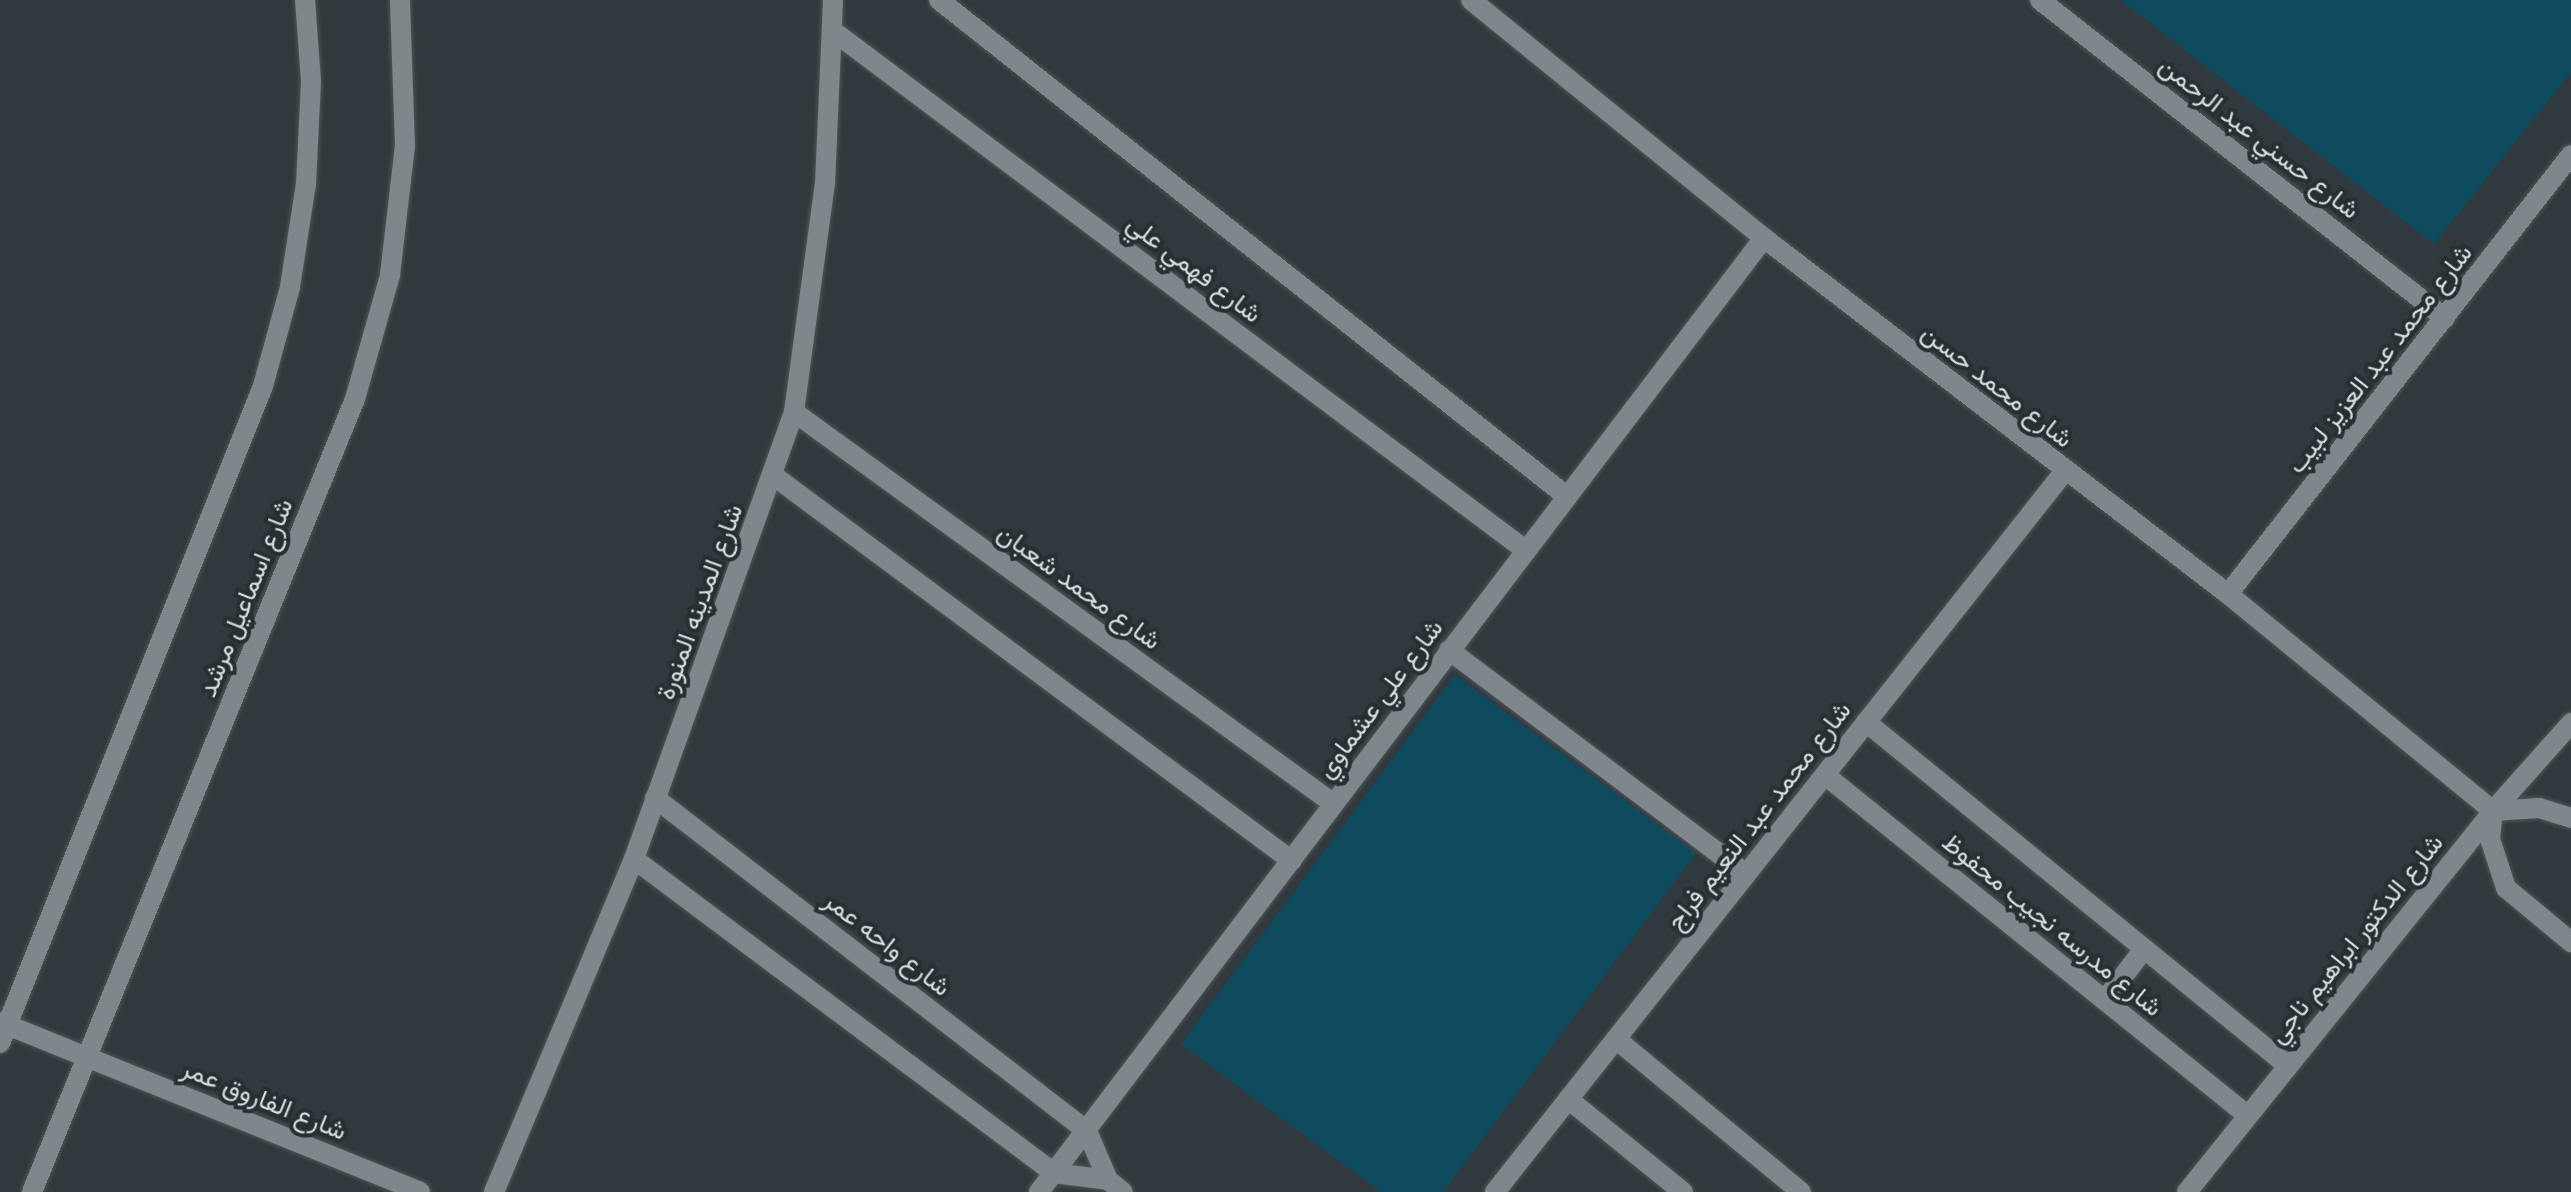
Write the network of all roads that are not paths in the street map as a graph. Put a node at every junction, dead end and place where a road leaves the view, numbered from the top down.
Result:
1 (305, 0) edge
2 (400, 0) edge
3 (833, 0) edge
4 (939, 0) edge
5 (1471, 0) edge
6 (2040, 0) edge
7 (833, 31) junction
8 (2571, 155) edge
9 (1764, 238) junction
10 (2445, 318) junction
11 (794, 412) junction
12 (2064, 472) junction
13 (774, 476) junction
14 (1565, 495) junction
15 (1524, 549) junction
16 (2228, 594) junction
17 (1449, 650) junction
18 (1866, 722) junction
19 (2571, 723) edge
20 (1825, 775) junction
21 (655, 798) junction
22 (1334, 804) junction
23 (2493, 811) junction
24 (2571, 818) edge
25 (634, 859) junction
26 (1292, 861) junction
27 (1746, 874) junction
28 (2571, 942) edge
29 (2144, 949) junction
30 (2105, 1000) junction
31 (2, 1030) edge
32 (1616, 1039) junction
33 (88, 1056) junction
34 (2287, 1065) junction
35 (1568, 1099) junction
36 (2247, 1115) junction
37 (1087, 1131) junction
38 (1054, 1173) junction
39 (1116, 1186) edge
40 (32, 1192) edge
41 (420, 1192) edge
42 (494, 1192) edge
43 (1039, 1192) edge
44 (1495, 1192) edge
45 (1683, 1192) edge
46 (1801, 1192) edge
47 (2187, 1192) edge

1 - 31 street
2 - 33 street, شارع اسماعيل مرشد
3 - 7 street, شارع المدينه المنورة
4 - 14 street, شارع فهمي علي
5 - 9 street, شارع محمد حسن
6 - 10 street, شارع حسني عبد الرحمن
7 - 11 street, شارع المدينه المنورة
7 - 15 street, شارع فهمي علي
8 - 10 street, شارع محمد عبد العزيز لبيب
9 - 12 street, شارع محمد حسن
9 - 14 street, شارع علي عشماوي
10 - 16 street, شارع محمد عبد العزيز لبيب
11 - 13 street, شارع المدينه المنورة
11 - 22 street, شارع محمد شعبان
12 - 16 street, شارع محمد حسن
12 - 18 street, شارع محمد عبد النعيم فراج
13 - 21 street, شارع المدينه المنورة
13 - 26 street
14 - 15 street, شارع علي عشماوي
15 - 17 street, شارع علي عشماوي
16 - 23 street, شارع محمد حسن
17 - 22 street, شارع علي عشماوي
17 - 27 street
18 - 20 street, شارع محمد عبد النعيم فراج
18 - 29 street, شارع مدرسه نجيب محفوظ
19 - 23 street, شارع الدكتور ابراهيم ناجي
20 - 27 street, شارع محمد عبد النعيم فراج
20 - 30 street, شارع مدرسه نجيب محفوظ
21 - 25 street, شارع المدينه المنورة
21 - 37 street, شارع واحه عمر
22 - 26 street, شارع علي عشماوي
23 - 24 street
23 - 28 street
23 - 34 street, شارع الدكتور ابراهيم ناجي
25 - 38 street
25 - 42 street, شارع المدينه المنورة
26 - 37 street, شارع علي عشماوي
27 - 32 street, شارع محمد عبد النعيم فراج
29 - 30 street
29 - 34 street, شارع مدرسه نجيب محفوظ
30 - 36 street, شارع مدرسه نجيب محفوظ
31 - 33 street, شارع الفاروق عمر
32 - 35 street, شارع محمد عبد النعيم فراج
32 - 46 street
33 - 40 street, شارع اسماعيل مرشد
33 - 41 street, شارع الفاروق عمر
34 - 36 street, شارع الدكتور ابراهيم ناجي
35 - 44 street, شارع محمد عبد النعيم فراج
35 - 45 street
36 - 47 street, شارع الدكتور ابراهيم ناجي
37 - 38 street, شارع علي عشماوي
37 - 39 street
38 - 39 street
38 - 43 street, شارع علي عشماوي

